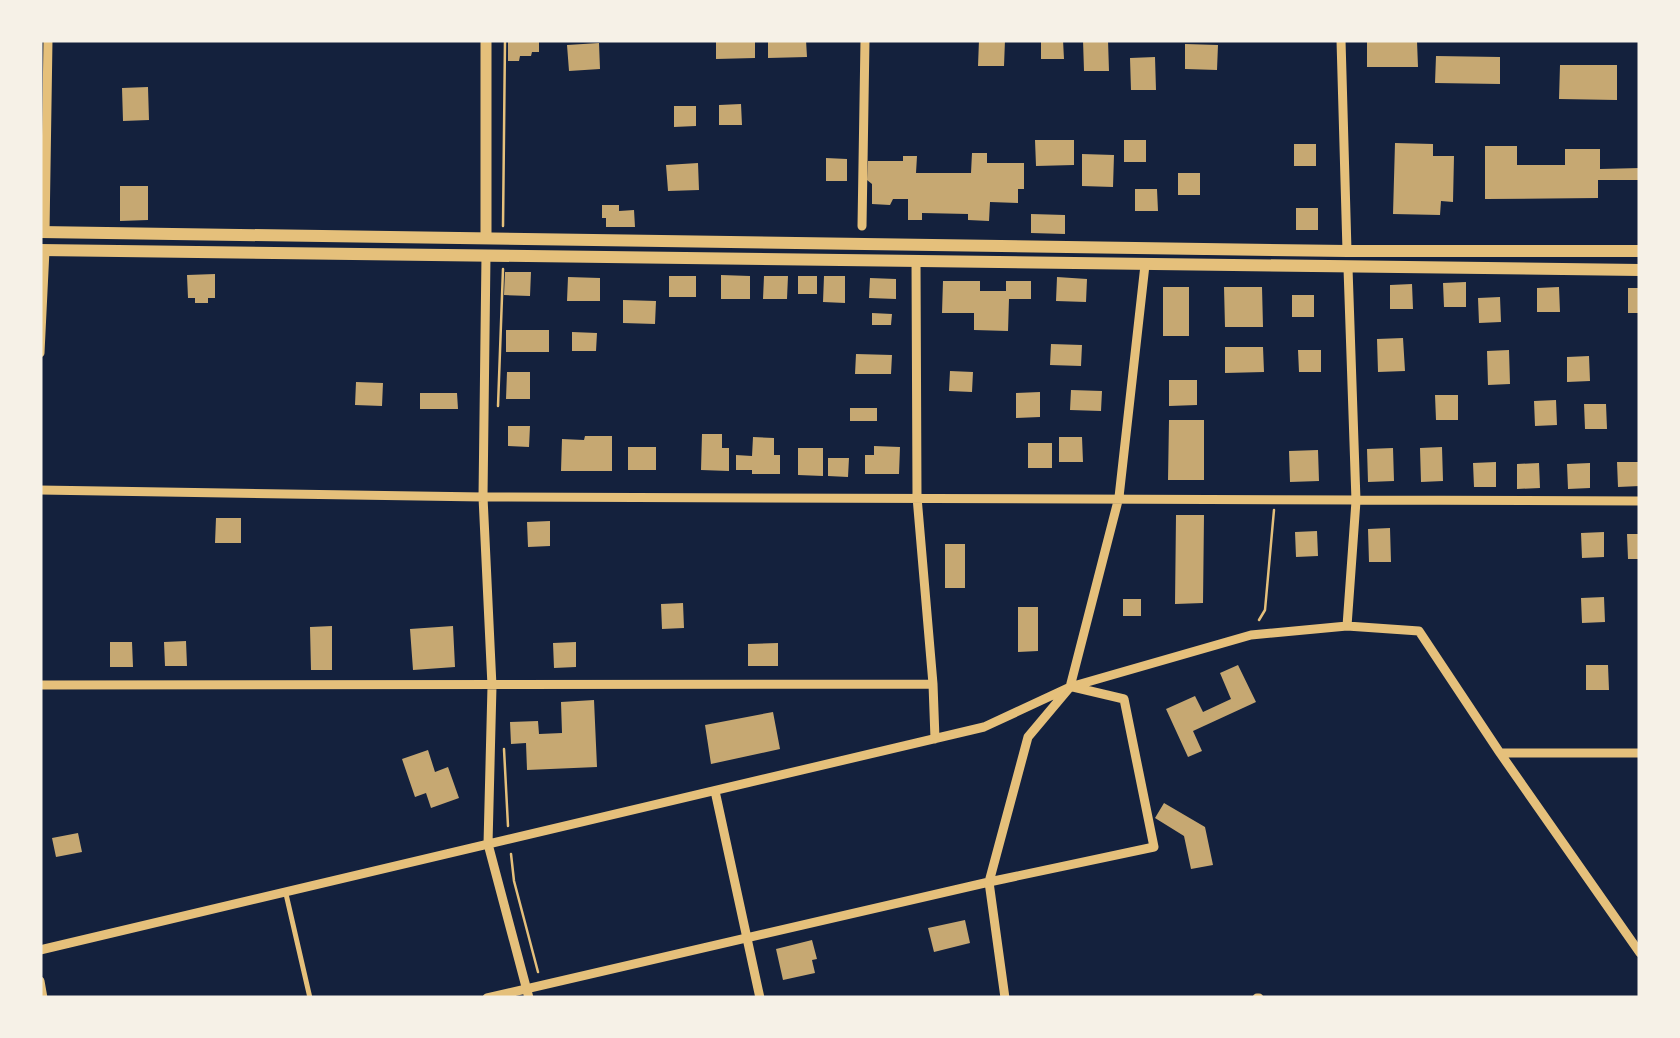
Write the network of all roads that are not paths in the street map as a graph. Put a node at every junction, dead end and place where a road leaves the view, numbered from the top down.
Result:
1 (48, 40) edge
2 (486, 40) edge
3 (865, 40) edge
4 (1341, 40) edge
5 (862, 226) dead end
6 (42, 232) edge
7 (486, 238) junction
8 (916, 244) junction
9 (1148, 249) junction
10 (42, 250) edge
11 (1348, 251) junction
12 (1640, 251) edge
13 (486, 254) junction
14 (916, 260) junction
15 (1145, 264) junction
16 (1348, 268) junction
17 (1640, 270) edge
18 (40, 353) edge
19 (40, 490) edge
20 (483, 497) junction
21 (917, 498) junction
22 (1118, 498) junction
23 (1640, 500) edge
24 (1356, 501) junction
25 (1347, 626) junction
26 (933, 684) junction
27 (40, 685) edge
28 (492, 686) junction
29 (1070, 687) junction
30 (935, 739) junction
31 (1640, 752) edge
32 (1500, 753) junction
33 (715, 790) junction
34 (488, 844) junction
35 (988, 882) junction
36 (286, 892) junction
37 (747, 938) junction
38 (40, 950) edge
39 (1640, 952) edge
40 (40, 981) edge
41 (527, 994) edge
42 (43, 998) edge
43 (310, 998) edge
44 (487, 998) edge
45 (760, 998) edge
46 (1004, 998) edge

1 - 6 street
2 - 7 street
3 - 5 street
4 - 11 street
6 - 7 main road
6 - 10 main road
7 - 8 main road
7 - 13 main road
8 - 9 main road
8 - 14 main road
9 - 11 main road
9 - 15 main road
10 - 13 main road
10 - 18 street
11 - 12 main road
11 - 16 main road
13 - 14 main road
13 - 20 street
14 - 15 main road
14 - 21 street
15 - 16 main road
15 - 22 street
16 - 17 main road
16 - 24 street
19 - 20 street
20 - 21 street
20 - 28 street
21 - 22 street
21 - 26 street
22 - 24 street
22 - 29 street
23 - 24 street
24 - 25 street
25 - 29 street
25 - 32 street
26 - 28 street
26 - 30 street
27 - 28 street
28 - 34 street
29 - 30 street
29 - 35 street
29 - 35 street
30 - 33 street
31 - 32 street
32 - 39 street
33 - 34 street
33 - 37 street
34 - 36 street
34 - 41 street
35 - 37 street
35 - 46 street
36 - 38 street
36 - 43 lane
37 - 41 street
37 - 45 street
40 - 42 street
41 - 44 street

